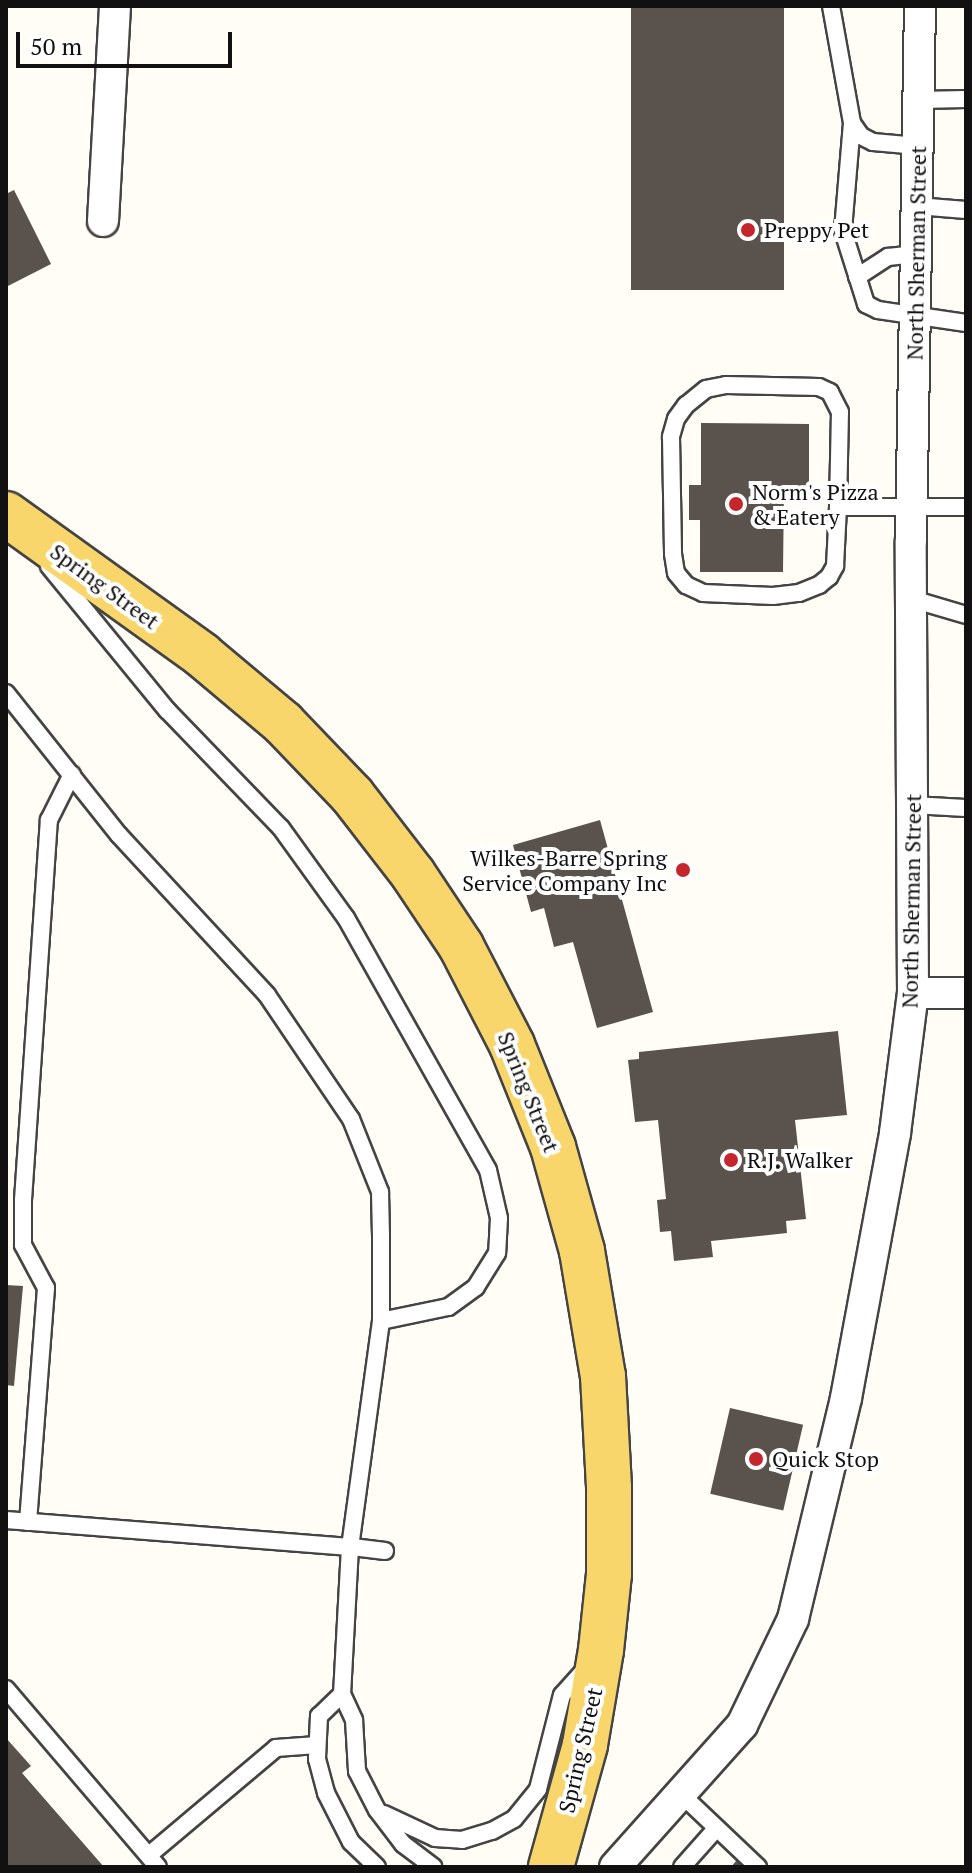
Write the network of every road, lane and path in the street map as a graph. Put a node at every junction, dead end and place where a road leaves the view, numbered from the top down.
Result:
1 (115, 6) edge
2 (831, 6) edge
3 (920, 6) edge
4 (966, 99) edge
5 (918, 100) junction
6 (852, 123) junction
7 (918, 146) junction
8 (917, 206) junction
9 (966, 210) edge
10 (103, 221) dead end
11 (916, 254) junction
12 (857, 277) junction
13 (915, 315) junction
14 (966, 323) edge
15 (912, 506) junction
16 (838, 507) junction
17 (966, 507) edge
18 (7, 515) edge
19 (912, 599) junction
20 (966, 615) edge
21 (6, 693) edge
22 (72, 774) junction
23 (912, 805) junction
24 (966, 808) edge
25 (913, 993) junction
26 (966, 993) edge
27 (381, 1321) junction
28 (6, 1520) edge
29 (28, 1522) junction
30 (350, 1547) junction
31 (385, 1551) dead end
32 (601, 1650) junction
33 (6, 1689) edge
34 (342, 1694) junction
35 (317, 1745) junction
36 (682, 1795) junction
37 (377, 1810) junction
38 (715, 1830) junction
39 (154, 1861) edge
40 (377, 1867) edge
41 (433, 1867) edge
42 (551, 1867) edge
43 (615, 1867) edge
44 (682, 1867) edge
45 (758, 1867) edge

1 - 10 street
2 - 6 lane
3 - 5 street, North Sherman Street
4 - 5 lane
5 - 7 street, North Sherman Street
6 - 7 lane
6 - 12 lane
7 - 8 street, North Sherman Street
8 - 9 lane
8 - 11 street, North Sherman Street
11 - 12 lane
11 - 13 street, North Sherman Street
12 - 13 lane
13 - 14 lane
13 - 15 street, North Sherman Street
15 - 16 lane
15 - 17 lane
15 - 19 street, North Sherman Street
16 - 16 lane
18 - 27 lane
18 - 32 main road, Spring Street
19 - 20 lane
19 - 23 street, North Sherman Street
21 - 22 lane
22 - 27 lane
22 - 29 lane
23 - 24 lane
23 - 25 street, North Sherman Street
25 - 26 street
25 - 36 street, North Sherman Street
27 - 30 lane
28 - 29 lane
29 - 30 lane
30 - 31 lane
30 - 34 lane
32 - 37 lane
32 - 42 main road, Spring Street
33 - 39 lane
34 - 35 lane
34 - 37 lane
35 - 39 lane
35 - 40 lane
36 - 38 lane
36 - 43 street, North Sherman Street
37 - 41 lane
38 - 44 lane
38 - 45 lane

